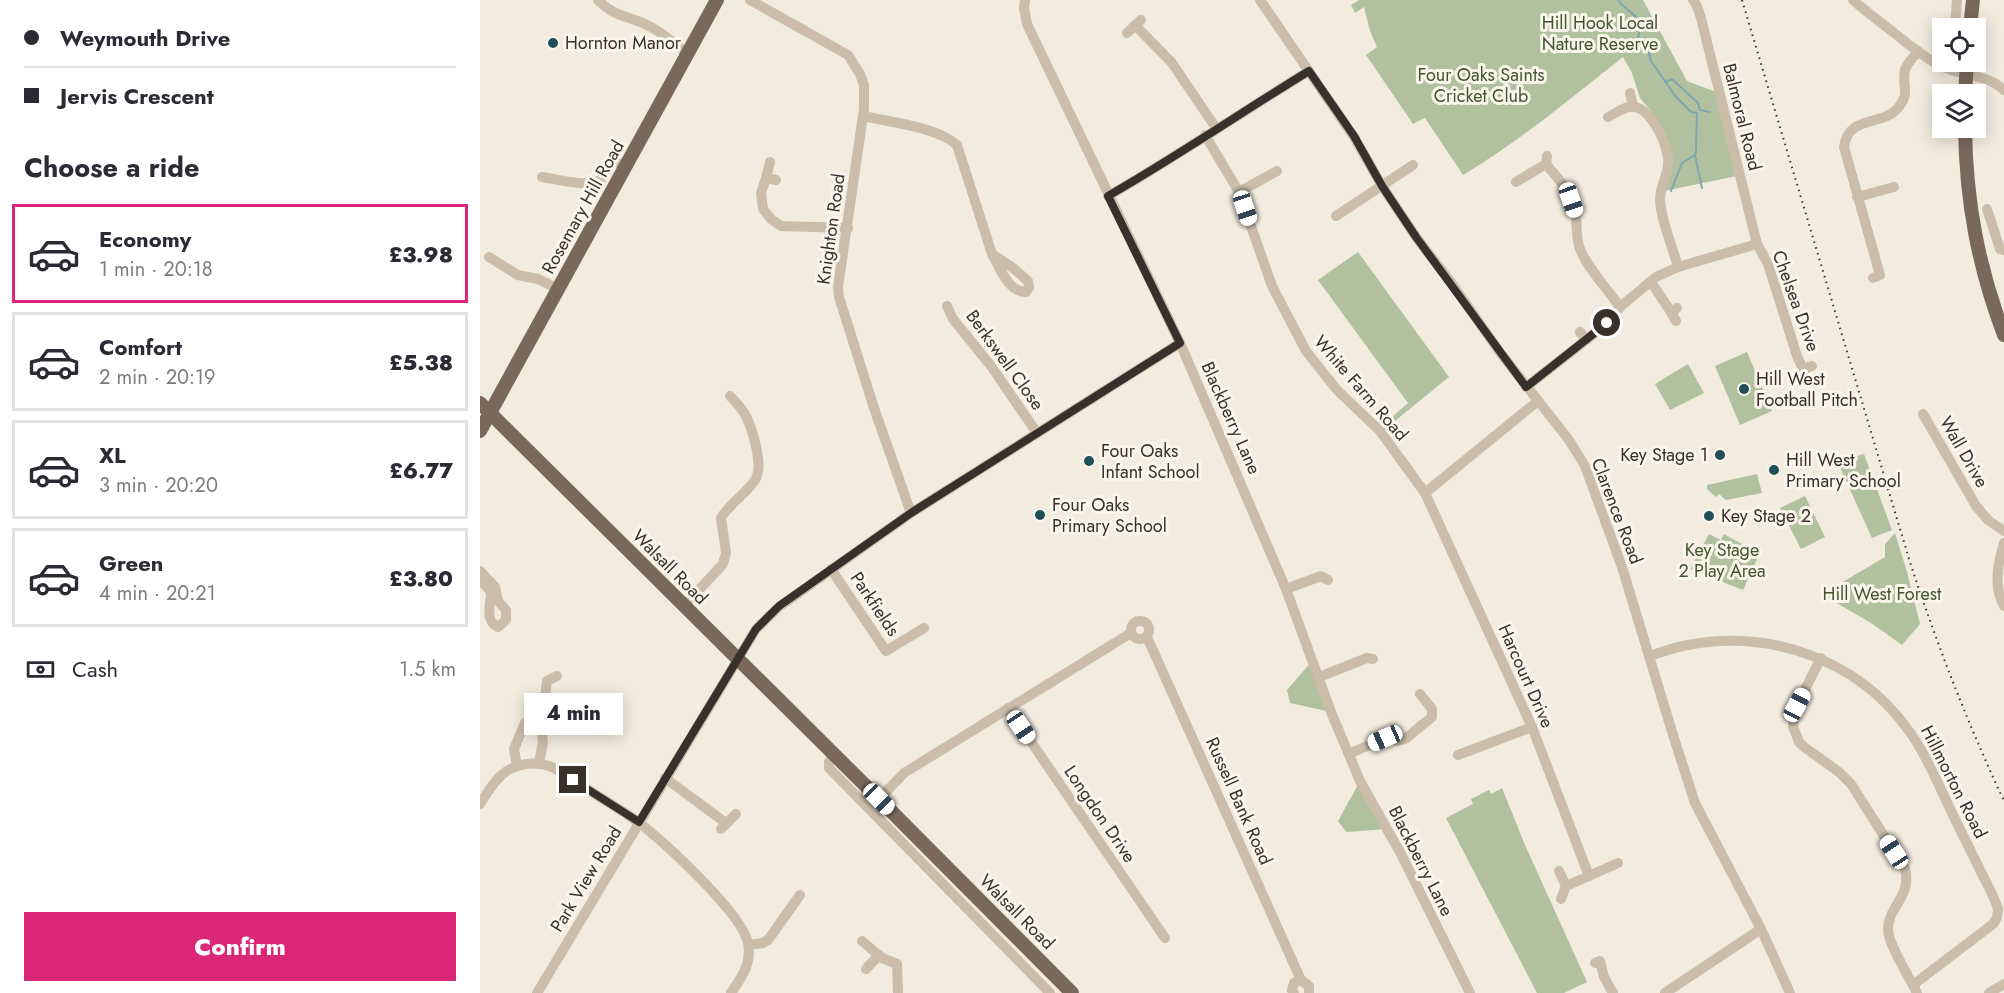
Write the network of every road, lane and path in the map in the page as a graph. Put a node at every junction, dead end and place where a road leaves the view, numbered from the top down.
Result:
1 (598, 0) edge
2 (717, 0) edge
3 (750, 0) edge
4 (1025, 0) edge
5 (1260, 0) edge
6 (1692, 0) edge
7 (1853, 0) edge
8 (1957, 0) edge
9 (1973, 0) edge
10 (1956, 18) edge
11 (1971, 18) edge
12 (1134, 26) dead end
13 (1918, 51) junction
14 (688, 54) junction
15 (1932, 58) edge
16 (1309, 71) junction
17 (1975, 72) edge
18 (2004, 90) edge
19 (1630, 93) dead end
20 (1633, 106) junction
21 (863, 116) junction
22 (1608, 117) dead end
23 (1216, 128) junction
24 (1205, 135) junction
25 (1966, 138) edge
26 (770, 162) dead end
27 (1413, 165) dead end
28 (626, 166) junction
29 (1277, 171) dead end
30 (542, 177) dead end
31 (1516, 182) dead end
32 (1382, 186) junction
33 (1894, 187) dead end
34 (1239, 192) junction
35 (1108, 196) junction
36 (1857, 197) junction
37 (1987, 209) dead end
38 (1336, 216) dead end
39 (848, 228) junction
40 (1996, 239) junction
41 (1757, 244) junction
42 (1977, 248) junction
43 (2004, 250) edge
44 (992, 254) dead end
45 (489, 257) dead end
46 (1678, 267) junction
47 (1881, 275) dead end
48 (1651, 282) junction
49 (558, 289) junction
50 (947, 306) dead end
51 (1620, 307) junction
52 (1675, 313) dead end
53 (2004, 335) edge
54 (1180, 343) junction
55 (1807, 381) dead end
56 (1526, 387) junction
57 (730, 396) dead end
58 (1538, 401) junction
59 (485, 409) edge
60 (1923, 414) dead end
61 (480, 431) edge
62 (1037, 432) junction
63 (1425, 493) junction
64 (911, 513) junction
65 (2004, 531) edge
66 (2004, 543) edge
67 (831, 569) junction
68 (480, 571) edge
69 (480, 579) edge
70 (1328, 579) dead end
71 (1286, 590) junction
72 (684, 606) junction
73 (2004, 606) edge
74 (924, 628) dead end
75 (1131, 633) junction
76 (1147, 637) junction
77 (1649, 656) junction
78 (1821, 658) junction
79 (738, 659) junction
80 (1373, 659) dead end
81 (548, 676) dead end
82 (1319, 677) junction
83 (1420, 694) dead end
84 (1008, 708) junction
85 (525, 723) dead end
86 (1532, 727) junction
87 (1349, 754) junction
88 (1458, 755) dead end
89 (834, 756) junction
90 (539, 764) junction
91 (517, 766) junction
92 (665, 778) junction
93 (879, 799) junction
94 (480, 804) edge
95 (736, 814) dead end
96 (639, 822) junction
97 (1618, 863) dead end
98 (1558, 872) dead end
99 (1589, 876) junction
100 (1566, 886) junction
101 (800, 895) dead end
102 (1561, 899) dead end
103 (1761, 929) junction
104 (1166, 938) dead end
105 (862, 941) dead end
106 (749, 945) junction
107 (879, 955) junction
108 (1600, 960) dead end
109 (866, 969) dead end
110 (1301, 980) junction
111 (2004, 984) edge
112 (1915, 989) edge
113 (537, 993) edge
114 (731, 993) edge
115 (898, 993) edge
116 (1050, 993) edge
117 (1072, 993) edge
118 (1294, 993) edge
119 (1309, 993) edge
120 (1470, 993) edge
121 (1613, 993) edge
122 (1665, 993) edge
123 (1790, 993) edge
124 (1989, 993) edge

1 - 14 street
2 - 14 main road, Rosemary Hill Road
3 - 21 street, Knighton Road
4 - 35 street, Blackberry Lane
5 - 16 street, Clarence Road
6 - 41 street, Balmoral Road
7 - 13 street
8 - 10 street
9 - 11 main road
12 - 23 street
13 - 15 street
13 - 36 street
14 - 28 main road, Rosemary Hill Road
16 - 23 street
16 - 32 street, Clarence Road
17 - 18 street
19 - 20 street
20 - 22 street
20 - 46 street
21 - 39 street, Knighton Road
21 - 44 street
23 - 24 street
24 - 34 street, White Farm Road
24 - 35 street
25 - 42 main road
26 - 39 street
27 - 32 street
28 - 30 street
28 - 49 main road, Rosemary Hill Road
29 - 34 street
31 - 51 street
32 - 38 street
32 - 56 street, Clarence Road
33 - 36 street
34 - 63 street, White Farm Road
35 - 54 street, Blackberry Lane
36 - 47 street
37 - 40 street
39 - 64 street, Knighton Road
40 - 42 street
40 - 43 street
41 - 46 street
41 - 55 street, Chelsea Drive
42 - 53 main road
45 - 49 street
46 - 48 street
48 - 51 street
48 - 52 street
49 - 59 main road, Rosemary Hill Road
50 - 62 street, Berkswell Close
51 - 56 street
54 - 62 street, Park View Road
54 - 71 street, Blackberry Lane
56 - 58 street, Clarence Road
57 - 72 street
58 - 63 street
58 - 77 street, Clarence Road
59 - 61 main road, Rosemary Hill Road
59 - 72 main road, Walsall Road
60 - 65 street, Wall Drive
62 - 64 street, Park View Road
63 - 86 street, Harcourt Drive
64 - 67 street, Park View Road
66 - 73 street
67 - 74 street, Parkfields
67 - 79 street, Park View Road
68 - 69 street
70 - 71 street
71 - 82 street, Blackberry Lane
72 - 79 main road, Walsall Road
75 - 76 street
75 - 76 street, Russell Bank Road
75 - 84 street, Russell Bank Road
76 - 110 street, Russell Bank Road
77 - 78 street, Hillmorton Road
77 - 103 street, Clarence Road
78 - 112 street
78 - 112 street, Hillmorton Road
79 - 89 main road, Walsall Road
79 - 92 street, Park View Road
80 - 82 street
81 - 90 street
82 - 87 street, Blackberry Lane
83 - 87 street
84 - 93 street, Russell Bank Road
84 - 104 street, Longdon Drive
85 - 91 street
86 - 88 street
86 - 99 street, Harcourt Drive
87 - 120 street, Blackberry Lane
89 - 93 main road, Walsall Road
89 - 116 street, Walsall Road
90 - 91 street
90 - 96 street
91 - 94 street
92 - 95 street
92 - 96 street, Park View Road
93 - 117 main road, Walsall Road
96 - 106 street
96 - 113 street, Park View Road
97 - 99 street
98 - 100 street
99 - 100 street
100 - 102 street
101 - 106 street
103 - 122 street
103 - 123 street, Clarence Road
105 - 107 street
106 - 114 street
107 - 109 street
107 - 115 street
108 - 121 street
110 - 118 street
110 - 119 street, Russell Bank Road
111 - 124 street

